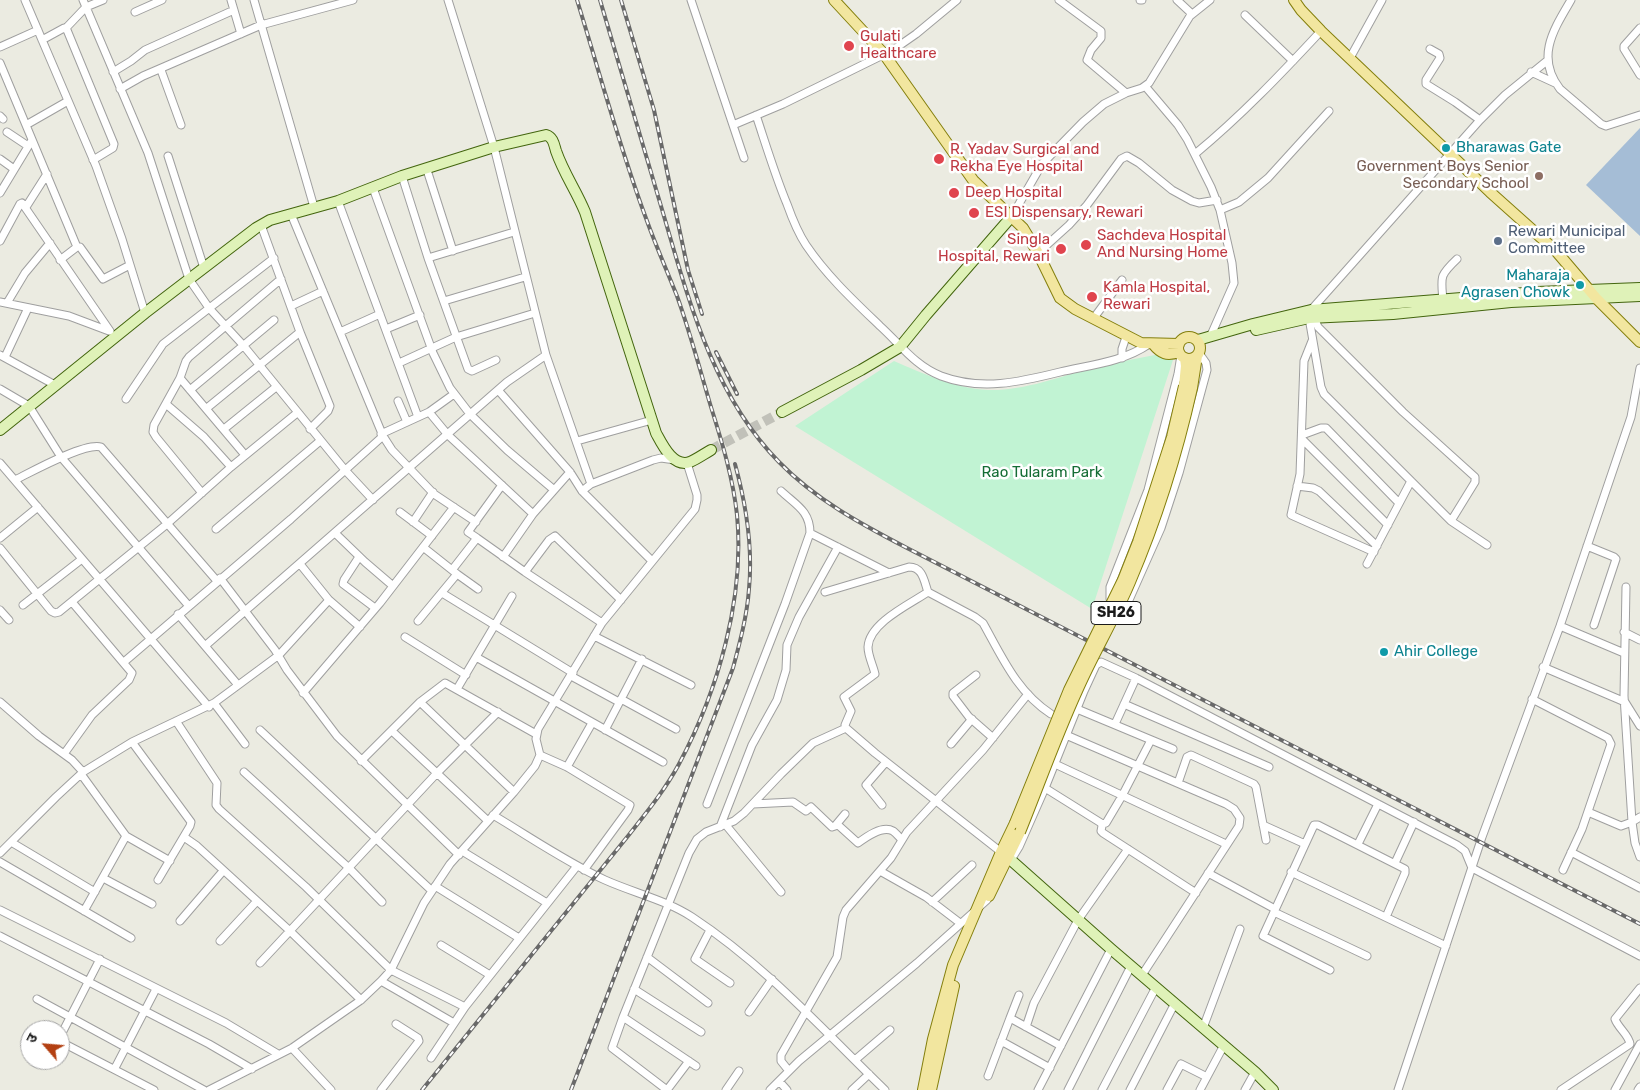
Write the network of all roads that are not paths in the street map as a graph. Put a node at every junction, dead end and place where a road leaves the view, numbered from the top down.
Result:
1 (25, 0) edge
2 (83, 0) edge
3 (103, 0) edge
4 (162, 0) edge
5 (231, 0) edge
6 (254, 0) edge
7 (353, 0) edge
8 (448, 0) edge
9 (691, 0) edge
10 (834, 0) edge
11 (957, 0) edge
12 (1059, 0) edge
13 (1177, 0) edge
14 (1210, 0) edge
15 (1382, 0) edge
16 (1571, 0) edge
17 (1297, 1) edge
18 (86, 8) junction
19 (234, 10) junction
20 (135, 12) dead end
21 (1192, 14) junction
22 (1245, 15) dead end
23 (261, 26) junction
24 (66, 28) junction
25 (1640, 28) edge
26 (38, 30) junction
27 (1321, 31) junction
28 (241, 34) junction
29 (42, 40) junction
30 (0, 47) edge
31 (1430, 49) dead end
32 (884, 54) junction
33 (1350, 58) junction
34 (1548, 60) junction
35 (1293, 61) junction
36 (0, 63) edge
37 (161, 70) junction
38 (113, 72) junction
39 (1531, 72) junction
40 (1640, 75) edge
41 (1555, 83) junction
42 (1145, 86) junction
43 (120, 88) junction
44 (1126, 93) junction
45 (68, 101) junction
46 (1329, 111) dead end
47 (756, 115) junction
48 (1640, 115) edge
49 (1480, 120) junction
50 (26, 125) junction
51 (181, 125) dead end
52 (733, 125) junction
53 (1606, 126) junction
54 (8, 132) dead end
55 (1605, 134) dead end
56 (30, 143) junction
57 (494, 147) junction
58 (1195, 154) junction
59 (1449, 154) junction
60 (168, 156) dead end
61 (744, 158) dead end
62 (0, 159) edge
63 (93, 160) junction
64 (14, 169) junction
65 (428, 170) junction
66 (47, 174) junction
67 (402, 176) junction
68 (373, 188) junction
69 (0, 193) edge
70 (1217, 200) junction
71 (338, 201) junction
72 (26, 207) junction
73 (314, 207) junction
74 (1220, 210) junction
75 (291, 214) junction
76 (1012, 216) junction
77 (261, 225) junction
78 (514, 232) junction
79 (0, 241) edge
80 (50, 243) junction
81 (77, 247) junction
82 (453, 251) junction
83 (1038, 253) junction
84 (274, 258) junction
85 (428, 258) junction
86 (60, 260) junction
87 (1457, 260) dead end
88 (130, 265) junction
89 (204, 268) junction
90 (525, 277) junction
91 (281, 278) junction
92 (189, 279) junction
93 (1122, 280) dead end
94 (1640, 288) edge
95 (1589, 290) junction
96 (323, 291) junction
97 (1640, 296) edge
98 (1596, 298) junction
99 (1443, 300) junction
100 (444, 301) junction
101 (3, 303) edge
102 (291, 306) junction
103 (28, 308) junction
104 (209, 308) junction
105 (145, 313) junction
106 (535, 313) junction
107 (380, 314) junction
108 (1313, 314) junction
109 (420, 315) junction
110 (274, 320) dead end
111 (1093, 320) junction
112 (226, 325) junction
113 (386, 330) junction
114 (300, 332) junction
115 (340, 332) junction
116 (114, 333) junction
117 (1212, 335) junction
118 (456, 337) junction
119 (1126, 337) junction
120 (1312, 341) junction
121 (1640, 342) edge
122 (1151, 344) junction
123 (243, 345) junction
124 (900, 347) junction
125 (432, 348) junction
126 (1199, 348) junction
127 (1181, 352) junction
128 (546, 355) junction
129 (2, 356) edge
130 (1122, 358) junction
131 (496, 360) dead end
132 (399, 363) junction
133 (259, 366) junction
134 (1640, 368) edge
135 (180, 378) junction
136 (55, 385) junction
137 (276, 387) junction
138 (1188, 387) junction
139 (0, 389) edge
140 (190, 390) junction
141 (498, 390) junction
142 (454, 394) junction
143 (126, 399) dead end
144 (398, 401) dead end
145 (166, 404) junction
146 (29, 406) junction
147 (207, 408) junction
148 (429, 412) junction
149 (782, 412) tunnel mouth
150 (297, 413) junction
151 (470, 414) junction
152 (418, 417) junction
153 (652, 420) junction
154 (407, 422) junction
155 (224, 429) junction
156 (310, 429) junction
157 (0, 430) edge
158 (382, 435) junction
159 (448, 435) junction
160 (1302, 437) junction
161 (320, 441) junction
162 (577, 441) junction
163 (711, 450) tunnel mouth
164 (245, 455) junction
165 (61, 457) junction
166 (675, 460) junction
167 (0, 463) edge
168 (688, 463) junction
169 (231, 466) junction
170 (409, 469) junction
171 (345, 470) junction
172 (570, 472) junction
173 (15, 480) junction
174 (1411, 481) junction
175 (591, 484) junction
176 (502, 485) junction
177 (1297, 486) junction
178 (553, 489) junction
179 (582, 491) junction
180 (781, 491) dead end
181 (433, 492) junction
182 (202, 493) junction
183 (373, 500) junction
184 (1398, 503) junction
185 (454, 506) junction
186 (38, 507) junction
187 (400, 512) dead end
188 (534, 514) junction
189 (1451, 521) junction
190 (413, 522) junction
191 (476, 522) junction
192 (167, 524) junction
193 (1388, 525) junction
194 (216, 529) dead end
195 (335, 533) junction
196 (810, 533) junction
197 (432, 536) junction
198 (0, 538) edge
199 (477, 538) junction
200 (1487, 545) dead end
201 (1587, 546) junction
202 (139, 547) junction
203 (838, 547) junction
204 (0, 548) edge
205 (423, 548) junction
206 (1375, 549) junction
207 (359, 557) junction
208 (503, 557) junction
209 (82, 559) junction
210 (652, 562) junction
211 (300, 564) junction
212 (1367, 564) dead end
213 (454, 572) junction
214 (524, 572) junction
215 (889, 573) junction
216 (100, 579) junction
217 (219, 579) junction
218 (393, 586) junction
219 (1626, 587) dead end
220 (478, 589) dead end
221 (825, 592) dead end
222 (928, 592) junction
223 (37, 593) junction
224 (442, 593) junction
225 (512, 596) dead end
226 (329, 600) junction
227 (621, 600) junction
228 (72, 602) junction
229 (23, 605) dead end
230 (188, 605) junction
231 (376, 608) junction
232 (0, 610) edge
233 (246, 611) junction
234 (178, 614) junction
235 (8, 620) dead end
236 (418, 621) dead end
237 (602, 623) junction
238 (1594, 625) dead end
239 (360, 626) junction
240 (494, 626) junction
241 (1560, 626) junction
242 (1624, 632) junction
243 (594, 636) junction
244 (151, 637) junction
245 (405, 637) dead end
246 (1640, 640) edge
247 (205, 646) junction
248 (1624, 653) junction
249 (279, 655) junction
250 (476, 657) junction
251 (642, 660) junction
252 (124, 662) junction
253 (1543, 666) junction
254 (466, 675) junction
255 (572, 675) junction
256 (976, 676) dead end
257 (1136, 678) junction
258 (238, 685) junction
259 (691, 685) dead end
260 (457, 689) junction
261 (303, 693) junction
262 (1028, 694) junction
263 (1532, 699) junction
264 (620, 701) junction
265 (0, 702) edge
266 (420, 702) junction
267 (556, 702) junction
268 (1625, 702) junction
269 (1124, 704) junction
270 (211, 705) junction
271 (1077, 708) junction
272 (498, 712) junction
273 (1051, 714) dead end
274 (972, 719) junction
275 (176, 721) junction
276 (592, 723) junction
277 (1115, 724) junction
278 (1640, 726) edge
279 (846, 728) junction
280 (676, 729) dead end
281 (260, 730) dead end
282 (392, 730) junction
283 (604, 730) junction
284 (536, 734) junction
285 (1066, 735) junction
286 (992, 738) junction
287 (1151, 740) junction
288 (132, 742) junction
289 (245, 744) dead end
290 (951, 744) dead end
291 (464, 745) junction
292 (1173, 749) dead end
293 (64, 754) junction
294 (540, 755) junction
295 (361, 761) junction
296 (663, 762) dead end
297 (886, 762) junction
298 (1055, 764) junction
299 (1138, 766) junction
300 (567, 767) junction
301 (1269, 767) dead end
302 (244, 772) dead end
303 (82, 773) junction
304 (437, 773) junction
305 (1178, 783) junction
306 (1045, 788) junction
307 (514, 792) junction
308 (1122, 796) junction
309 (935, 801) junction
310 (708, 804) dead end
311 (753, 804) junction
312 (882, 804) dead end
313 (1378, 804) junction
314 (407, 806) junction
315 (1588, 812) junction
316 (845, 814) dead end
317 (493, 815) junction
318 (1640, 817) edge
319 (488, 822) junction
320 (1414, 822) junction
321 (1632, 822) junction
322 (837, 824) junction
323 (1102, 824) junction
324 (1263, 825) junction
325 (722, 826) junction
326 (126, 836) junction
327 (184, 837) junction
328 (377, 838) junction
329 (902, 840) junction
330 (1266, 840) dead end
331 (11, 842) junction
332 (1226, 844) junction
333 (1305, 844) junction
334 (1358, 844) junction
335 (1128, 849) junction
336 (1571, 852) junction
337 (0, 853) edge
338 (460, 853) junction
339 (1006, 856) junction
340 (1640, 857) edge
341 (0, 862) edge
342 (170, 862) junction
343 (1395, 863) junction
344 (972, 865) dead end
345 (349, 868) junction
346 (580, 868) junction
347 (1472, 868) junction
348 (1562, 870) dead end
349 (224, 871) junction
350 (880, 871) junction
351 (1291, 872) junction
352 (1208, 873) junction
353 (103, 878) junction
354 (158, 880) dead end
355 (434, 888) junction
356 (1640, 888) edge
357 (95, 892) junction
358 (781, 892) dead end
359 (1196, 893) junction
360 (319, 900) junction
361 (987, 900) junction
362 (257, 901) junction
363 (382, 902) dead end
364 (932, 902) junction
365 (547, 903) junction
366 (152, 904) dead end
367 (668, 904) junction
368 (976, 909) junction
369 (0, 910) edge
370 (1275, 910) junction
371 (84, 911) junction
372 (1386, 917) junction
373 (1078, 920) junction
374 (180, 921) dead end
375 (960, 923) junction
376 (1240, 929) dead end
377 (710, 930) junction
378 (290, 931) junction
379 (0, 936) edge
380 (131, 938) dead end
381 (519, 938) junction
382 (220, 941) dead end
383 (441, 945) dead end
384 (1446, 946) junction
385 (1111, 949) junction
386 (1368, 956) dead end
387 (1640, 956) edge
388 (647, 957) junction
389 (100, 959) junction
390 (260, 963) dead end
391 (1131, 966) junction
392 (391, 970) junction
393 (1330, 970) dead end
394 (490, 975) junction
395 (1142, 976) junction
396 (772, 979) junction
397 (381, 981) junction
398 (88, 982) junction
399 (730, 983) dead end
400 (1156, 987) junction
401 (1640, 988) edge
402 (156, 989) junction
403 (634, 990) junction
404 (1019, 995) dead end
405 (37, 999) dead end
406 (360, 1000) junction
407 (708, 1003) dead end
408 (1175, 1004) junction
409 (465, 1007) junction
410 (145, 1011) junction
411 (750, 1012) dead end
412 (806, 1012) junction
413 (71, 1017) junction
414 (623, 1017) junction
415 (1010, 1018) junction
416 (454, 1023) junction
417 (396, 1024) dead end
418 (1026, 1027) junction
419 (1204, 1028) junction
420 (890, 1030) dead end
421 (701, 1032) dead end
422 (830, 1037) junction
423 (1001, 1041) junction
424 (1640, 1044) edge
425 (1224, 1045) junction
426 (1061, 1046) junction
427 (126, 1047) junction
428 (292, 1048) junction
429 (278, 1054) junction
430 (1636, 1057) edge
431 (431, 1058) dead end
432 (855, 1060) junction
433 (689, 1061) junction
434 (696, 1066) dead end
435 (115, 1068) junction
436 (1050, 1068) junction
437 (252, 1069) junction
438 (739, 1071) dead end
439 (790, 1071) junction
440 (1255, 1072) junction
441 (869, 1074) junction
442 (988, 1076) dead end
443 (1207, 1077) junction
444 (779, 1081) junction
445 (154, 1090) edge
446 (204, 1090) edge
447 (209, 1090) edge
448 (331, 1090) edge
449 (381, 1090) edge
450 (726, 1090) edge
451 (770, 1090) edge
452 (787, 1090) edge
453 (852, 1090) edge
454 (885, 1090) edge
455 (923, 1090) edge
456 (931, 1090) edge
457 (1038, 1090) edge
458 (1068, 1090) edge
459 (1102, 1090) edge
460 (1130, 1090) edge
461 (1167, 1090) edge
462 (1200, 1090) edge
463 (1246, 1090) edge
464 (1273, 1090) edge
465 (1398, 1090) edge
466 (1561, 1090) edge
467 (1615, 1090) edge

1 - 26 street
2 - 18 street
3 - 18 street
4 - 20 street
5 - 19 street
6 - 23 street
7 - 23 street
8 - 57 street
9 - 52 street
10 - 32 main road
11 - 32 street
12 - 44 street
13 - 21 street
14 - 21 street
15 - 33 street
16 - 34 street
17 - 27 main road
18 - 24 street
18 - 38 street
19 - 28 street
19 - 38 street
21 - 42 street
22 - 35 street
23 - 28 street
23 - 73 street
24 - 29 street
24 - 63 street
25 - 40 street
26 - 29 street
26 - 30 street
27 - 33 main road
27 - 35 street
28 - 37 street
29 - 45 street
31 - 49 street
32 - 47 street
32 - 76 main road
33 - 59 main road
34 - 39 street
34 - 41 street
35 - 58 street
36 - 50 street
37 - 43 street
37 - 51 street
38 - 43 street
39 - 41 street
39 - 49 street
41 - 53 street
42 - 44 street
42 - 58 street
43 - 92 street
44 - 76 street
45 - 50 street
45 - 63 street
46 - 74 street
47 - 52 street
47 - 124 street
48 - 53 street
49 - 59 street
50 - 56 street
52 - 61 street
53 - 55 street
54 - 56 street
56 - 64 street
56 - 66 street
57 - 65 street
57 - 78 street
57 - 153 street
58 - 70 street
59 - 95 main road
59 - 108 street
60 - 89 street
62 - 64 street
63 - 88 street
64 - 69 street
65 - 67 street
65 - 82 street
66 - 72 street
66 - 81 street
67 - 68 street
67 - 85 street
68 - 71 street
68 - 109 street
70 - 74 street
70 - 83 street
71 - 73 street
71 - 107 street
72 - 79 street
72 - 80 street
73 - 75 street
74 - 117 street
75 - 77 street
75 - 96 street
76 - 83 main road
76 - 124 street
77 - 84 street
77 - 89 street
78 - 82 street
78 - 90 street
80 - 86 street
80 - 101 street
81 - 86 street
81 - 88 street
82 - 85 street
83 - 111 main road
84 - 91 street
84 - 104 street
85 - 100 street
86 - 116 street
87 - 99 street
88 - 105 street
89 - 92 street
90 - 100 street
90 - 106 street
91 - 102 street
91 - 112 street
92 - 104 street
92 - 105 street
93 - 111 street
94 - 95 street
95 - 98 main road
95 - 99 street
96 - 102 street
96 - 115 street
97 - 98 street
98 - 108 street
98 - 121 main road
99 - 108 street
100 - 118 street
101 - 103 street
102 - 114 street
103 - 116 street
103 - 129 street
104 - 112 street
104 - 143 street
105 - 116 street
106 - 118 street
106 - 128 street
107 - 113 street
107 - 115 street
108 - 117 street
108 - 120 street
108 - 126 street
108 - 189 street
109 - 113 street
109 - 125 street
110 - 123 street
111 - 119 main road
112 - 123 street
112 - 135 street
113 - 132 street
114 - 133 street
114 - 156 street
115 - 158 street
116 - 136 street
117 - 126 street
118 - 125 street
118 - 131 street
119 - 122 main road
119 - 130 street
120 - 160 street
120 - 174 street
122 - 127 main road
122 - 130 street
123 - 133 street
123 - 140 street
124 - 130 street
124 - 149 street
125 - 132 street
125 - 142 street
126 - 127 main road
126 - 127 main road
126 - 127 street
126 - 138 main road, SH26
127 - 138 main road, SH26
128 - 141 street
128 - 162 street
129 - 136 street
132 - 152 street
133 - 137 street
133 - 147 street
134 - 201 street
135 - 140 street
135 - 145 street
136 - 146 street
137 - 150 street
137 - 155 street
138 - 339 main road, SH26, bridge
139 - 146 street
140 - 147 street
141 - 151 street
141 - 172 street
142 - 148 street
142 - 151 street
144 - 154 street
145 - 169 street
145 - 182 street
146 - 157 street
146 - 165 street
147 - 155 street
148 - 152 street
148 - 159 street
150 - 156 street
150 - 164 street
151 - 159 street
151 - 178 street
152 - 154 street
153 - 162 street
153 - 166 street
154 - 158 street
155 - 164 street
156 - 161 street
158 - 170 street
158 - 171 street
159 - 170 street
159 - 176 street
160 - 177 street
160 - 184 street
160 - 193 street
161 - 171 street
161 - 194 street
162 - 175 street
163 - 168 street
164 - 169 street
165 - 173 street
165 - 192 street
165 - 202 street
166 - 168 street
166 - 175 street
167 - 173 street
168 - 210 street
169 - 182 street
170 - 181 street
170 - 183 street
171 - 183 street
171 - 217 street
172 - 178 street
172 - 179 street
173 - 186 street
174 - 184 street
174 - 189 street
175 - 179 street
176 - 188 street
176 - 191 street
177 - 206 street
177 - 206 street
178 - 188 street
179 - 210 street
180 - 196 street
181 - 185 street
181 - 190 street
182 - 192 street
183 - 195 street
184 - 193 street
185 - 191 street
185 - 197 street
186 - 198 street
186 - 209 street
187 - 190 street
188 - 208 street
189 - 200 street
190 - 197 street
191 - 199 street
192 - 202 street
192 - 217 street
193 - 206 street
195 - 207 street
195 - 211 street
196 - 203 street
196 - 310 street
197 - 205 street
199 - 208 street
199 - 213 street
201 - 238 street
201 - 241 street
202 - 216 street
202 - 230 street
203 - 215 street
203 - 325 street
204 - 223 street
205 - 213 street
205 - 218 street
206 - 212 street
207 - 218 street
207 - 231 street
208 - 214 street
209 - 216 street
209 - 223 street
210 - 227 street
211 - 226 street
211 - 233 street
213 - 220 street
213 - 224 street
214 - 227 street
214 - 237 street
215 - 221 street
215 - 222 street
216 - 228 street
216 - 244 street
217 - 230 street
217 - 233 street
218 - 231 street
219 - 242 street
222 - 262 street
222 - 279 street
223 - 228 street
223 - 229 street
224 - 236 street
224 - 240 street
225 - 240 street
226 - 239 street
226 - 249 street
227 - 237 street
228 - 252 street
230 - 234 street
231 - 239 street
232 - 235 street
233 - 247 street
233 - 249 street
234 - 244 street
234 - 247 street
237 - 243 street
239 - 261 street
240 - 250 street
240 - 255 street
241 - 248 street
241 - 253 street
242 - 246 street
242 - 248 street
243 - 251 street
243 - 255 street
244 - 252 street
244 - 270 street
245 - 254 street
247 - 258 street
248 - 268 street
249 - 258 street
249 - 261 street
250 - 254 street
250 - 267 street
251 - 259 street
251 - 264 street
252 - 293 street
253 - 263 street
253 - 268 street
254 - 260 street
255 - 264 street
255 - 267 street
256 - 274 street
257 - 269 street
257 - 271 street
257 - 313 street
258 - 270 street
260 - 266 street
260 - 272 street
261 - 295 street
262 - 273 street
262 - 286 street
263 - 315 street
263 - 347 street
264 - 280 street
264 - 283 street
265 - 293 street
266 - 282 street
266 - 291 street
267 - 276 street
267 - 284 street
268 - 278 street
268 - 321 street
269 - 277 street
269 - 301 street
270 - 275 street
270 - 289 street
271 - 277 street
271 - 285 street
272 - 284 street
272 - 291 street
274 - 286 street
274 - 290 street
275 - 288 street
275 - 360 street
276 - 283 street
276 - 300 street
277 - 287 street
279 - 297 street
279 - 311 street
281 - 328 street
282 - 295 street
282 - 304 street
283 - 296 street
284 - 294 street
285 - 298 street
285 - 299 street
286 - 309 street
287 - 292 street
287 - 299 street
288 - 303 street
288 - 327 street
291 - 304 street
291 - 307 street
293 - 303 street
294 - 300 street
294 - 307 street
295 - 314 street
297 - 309 street
297 - 312 street
298 - 306 street
298 - 308 street
299 - 305 street
299 - 308 street
300 - 346 street
302 - 345 street
303 - 326 street
303 - 331 street
304 - 314 street
304 - 319 street
305 - 324 street
305 - 332 street
306 - 323 street
306 - 339 street
307 - 317 street
308 - 323 street
308 - 332 street
309 - 329 street
309 - 339 street
311 - 322 street
311 - 325 street
313 - 320 street
313 - 334 street
314 - 328 street
314 - 338 street
315 - 321 street
315 - 336 street
316 - 322 street
317 - 319 street
317 - 346 street
318 - 321 street
319 - 338 street
320 - 343 street
320 - 347 street
321 - 340 street
322 - 329 street
323 - 335 street
324 - 330 street
324 - 333 street
325 - 358 street
325 - 367 street
326 - 342 street
326 - 353 street
327 - 342 street
327 - 349 street
328 - 345 street
328 - 355 street
329 - 350 street
331 - 337 street
331 - 357 street
332 - 352 street
333 - 334 street
333 - 351 street
334 - 343 street
335 - 359 street
335 - 373 street
336 - 348 street
336 - 356 street
338 - 355 street
338 - 365 street
339 - 361 main road, SH26
339 - 368 main road, SH26
339 - 373 street
341 - 371 street
342 - 354 street
343 - 372 street
344 - 364 street
345 - 360 street
345 - 363 street
346 - 365 street
346 - 367 street
347 - 384 street
347 - 387 street
349 - 362 street
349 - 374 street
350 - 364 street
350 - 412 street
351 - 370 street
351 - 372 street
352 - 359 street
352 - 370 street
353 - 357 street
353 - 366 street
355 - 381 street
355 - 392 street
357 - 371 street
359 - 395 street
360 - 378 street
360 - 392 street
361 - 368 street
361 - 456 main road, SH26
362 - 378 street
362 - 382 street
364 - 375 street
365 - 381 street
367 - 377 street
367 - 388 street
368 - 375 street
368 - 455 main road, SH26
369 - 389 street
370 - 386 street
370 - 393 street
371 - 380 street
372 - 384 street
373 - 385 street
373 - 418 street
375 - 422 street
376 - 419 street
377 - 396 street
377 - 399 street
378 - 390 street
378 - 406 street
379 - 398 street
381 - 394 street
383 - 394 street
384 - 465 street
385 - 391 street
385 - 426 street
388 - 403 street
388 - 407 street
389 - 398 street
389 - 402 street
391 - 395 street
391 - 458 street
392 - 397 street
392 - 409 street
394 - 409 street
395 - 400 street
396 - 411 street
396 - 412 street
397 - 406 street
397 - 416 street
398 - 410 street
398 - 413 street
400 - 408 street
400 - 459 street
401 - 466 street
402 - 410 street
402 - 429 street
403 - 414 street
403 - 421 street
404 - 415 street
405 - 413 street
406 - 428 street
408 - 419 street
408 - 460 street
409 - 416 street
410 - 427 street
410 - 437 street
412 - 422 street
412 - 439 street
413 - 427 street
413 - 435 street
414 - 433 street
414 - 433 street
415 - 418 street
415 - 423 street
416 - 431 street
417 - 449 street
418 - 426 street
419 - 425 street
420 - 432 street
422 - 432 street
422 - 439 street
423 - 436 street
423 - 442 street
424 - 430 street
425 - 440 street
425 - 443 street
426 - 436 street
427 - 435 street
427 - 446 street
428 - 429 street
428 - 448 street
429 - 437 street
430 - 467 street
432 - 441 street
433 - 434 street
435 - 445 street
436 - 457 street
437 - 447 street
438 - 450 street
439 - 444 street
440 - 463 street
440 - 464 street
441 - 453 street
441 - 454 street
443 - 461 street
443 - 462 street
444 - 451 street
444 - 452 street

